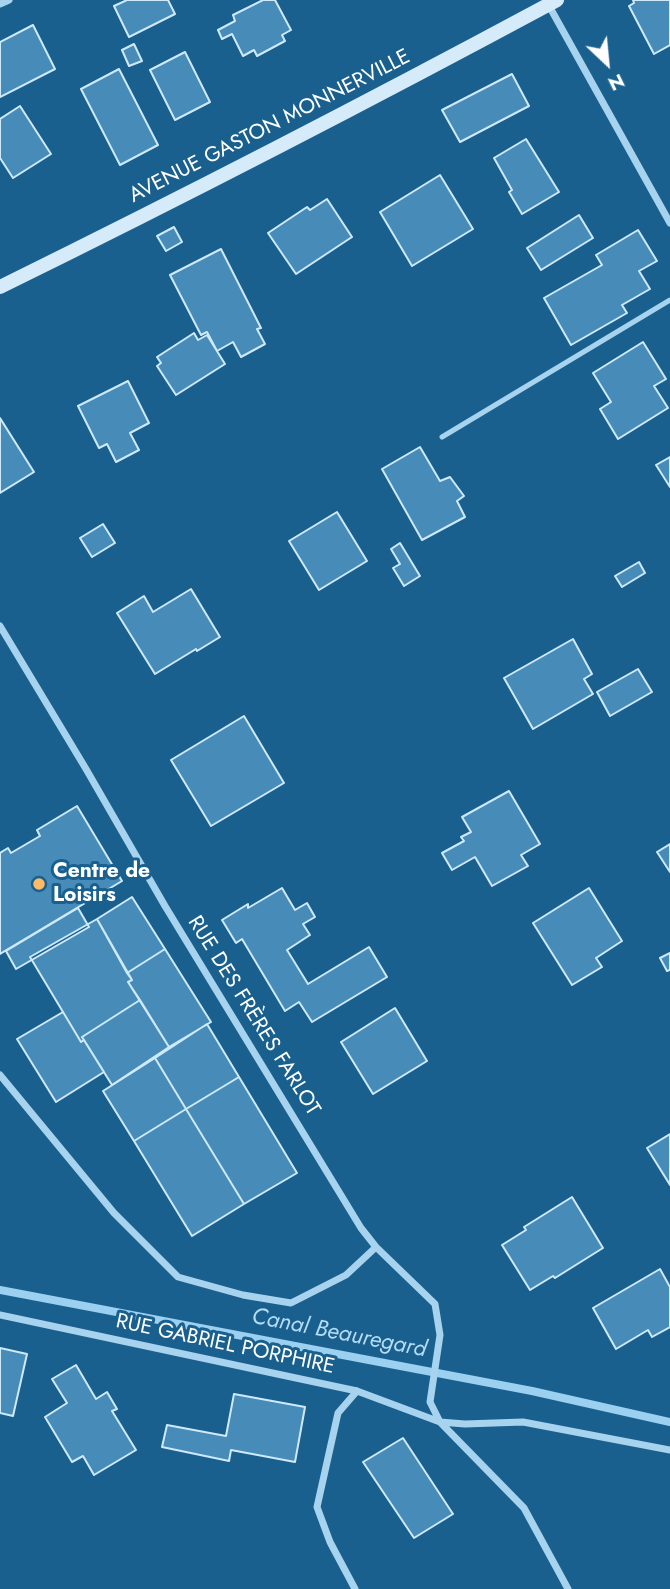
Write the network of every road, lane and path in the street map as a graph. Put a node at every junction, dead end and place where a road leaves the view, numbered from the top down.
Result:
1 (9, 0) edge
2 (550, 2) edge
3 (0, 4) edge
4 (670, 223) edge
5 (0, 287) edge
6 (670, 300) edge
7 (442, 437) dead end
8 (0, 626) edge
9 (0, 1075) edge
10 (376, 1247) junction
11 (0, 1315) edge
12 (357, 1391) junction
13 (440, 1422) junction
14 (670, 1450) edge
15 (355, 1589) edge
16 (568, 1589) edge

1 - 3 street
2 - 4 street
2 - 5 main road, AVENUE GASTON MONNERVILLE
6 - 7 lane
8 - 10 street, RUE DES FRÈRES FARLOT
9 - 10 street
10 - 13 street, RUE DES FRÈRES FARLOT
11 - 12 street, RUE GABRIEL PORPHIRE
12 - 13 street, RUE GABRIEL PORPHIRE
12 - 15 street
13 - 14 street
13 - 16 street

